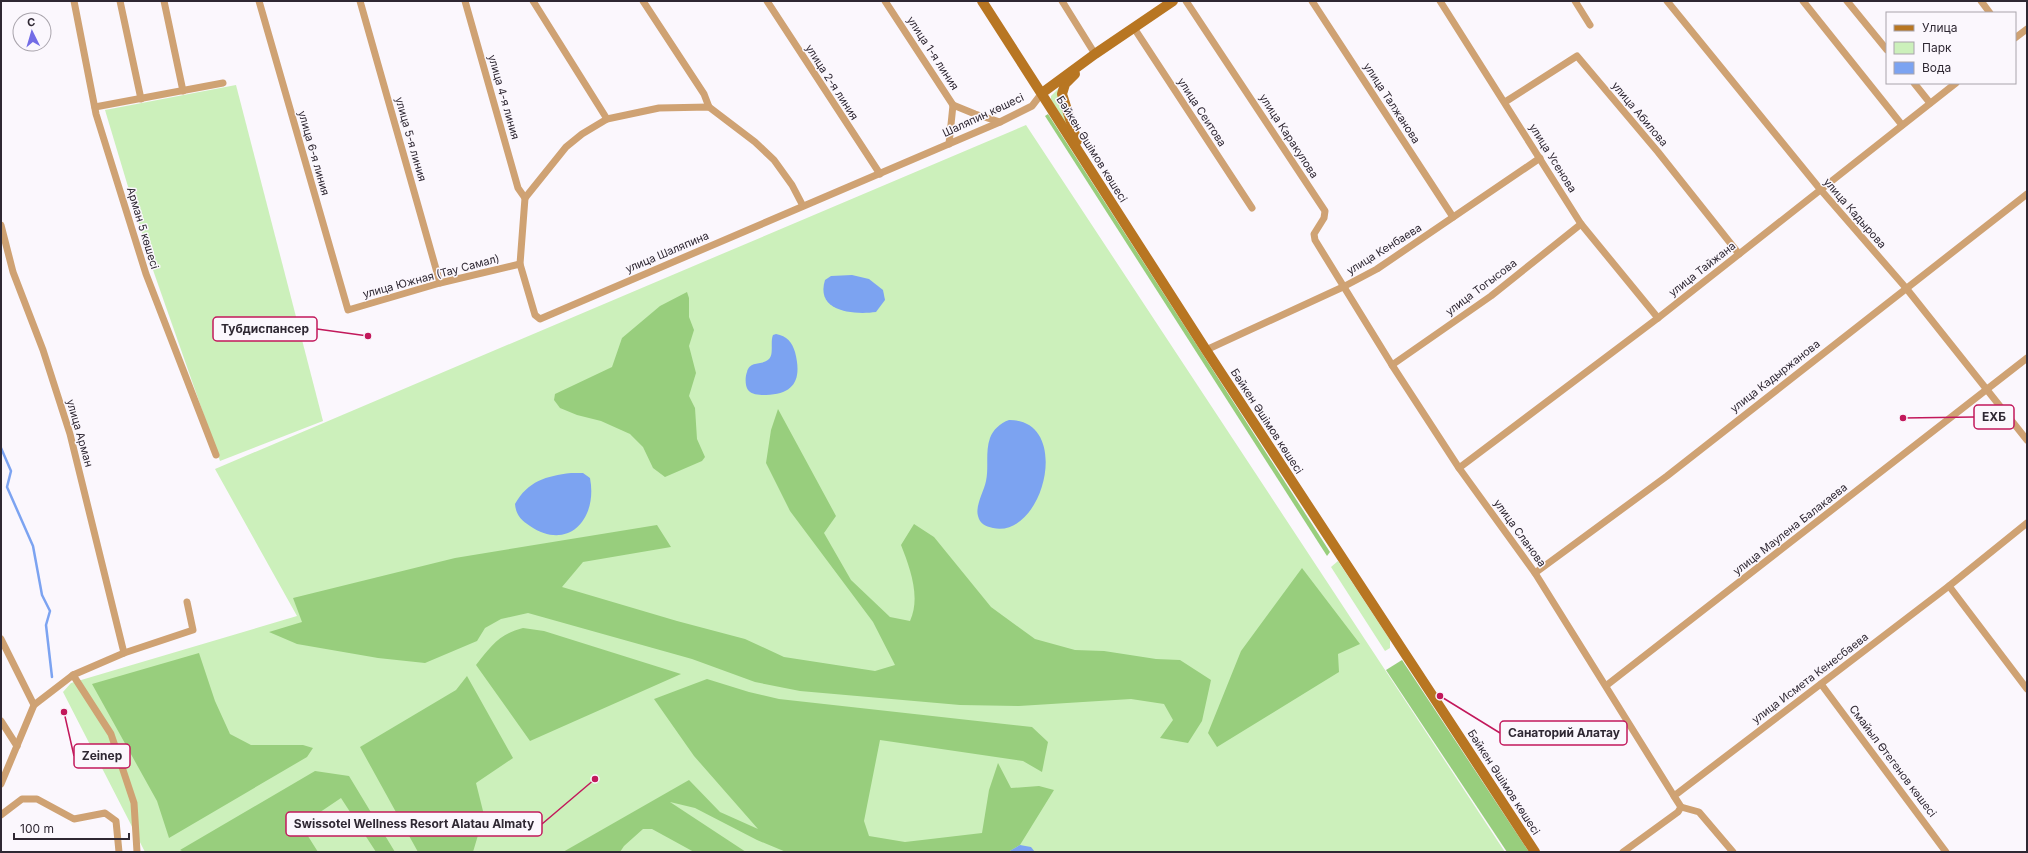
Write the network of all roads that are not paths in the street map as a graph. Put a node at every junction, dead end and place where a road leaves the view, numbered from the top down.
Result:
1 (74, 1) edge
2 (120, 1) edge
3 (164, 1) edge
4 (259, 1) edge
5 (360, 1) edge
6 (465, 1) edge
7 (533, 1) edge
8 (643, 1) edge
9 (766, 1) edge
10 (885, 1) edge
11 (982, 1) edge
12 (1062, 1) edge
13 (1173, 1) edge
14 (1186, 1) edge
15 (1312, 1) edge
16 (1440, 1) edge
17 (1574, 1) edge
18 (1667, 1) edge
19 (1803, 1) edge
20 (1847, 1) edge
21 (1981, 1) edge
22 (1989, 12) edge
23 (1590, 25) dead end
24 (1134, 28) junction
25 (2027, 29) edge
26 (2016, 37) edge
27 (1886, 49) edge
28 (1095, 54) junction
29 (223, 83) dead end
30 (1915, 84) edge
31 (1955, 84) edge
32 (183, 90) junction
33 (1042, 93) junction
34 (141, 99) junction
35 (1505, 102) junction
36 (1930, 103) junction
37 (953, 105) junction
38 (95, 107) junction
39 (709, 107) junction
40 (607, 119) junction
41 (1000, 122) junction
42 (1902, 125) junction
43 (949, 144) junction
44 (1082, 156) junction
45 (1540, 158) junction
46 (880, 174) junction
47 (1820, 189) junction
48 (2027, 194) edge
49 (525, 198) junction
50 (803, 206) junction
51 (1252, 208) dead end
52 (1453, 217) junction
53 (1581, 224) junction
54 (1, 225) edge
55 (1739, 254) junction
56 (520, 264) junction
57 (440, 283) junction
58 (1343, 287) junction
59 (1906, 288) junction
60 (348, 310) joint
61 (1658, 318) junction
62 (1206, 350) junction
63 (2027, 358) edge
64 (1392, 365) junction
65 (1987, 390) junction
66 (2027, 440) edge
67 (216, 454) dead end
68 (1459, 468) junction
69 (2027, 523) edge
70 (1536, 573) junction
71 (1949, 586) junction
72 (187, 602) dead end
73 (1, 639) edge
74 (124, 652) junction
75 (73, 675) junction
76 (1821, 684) junction
77 (1606, 685) junction
78 (2027, 689) edge
79 (34, 705) junction
80 (1, 722) edge
81 (17, 746) junction
82 (1, 784) edge
83 (1674, 796) junction
84 (1681, 807) junction
85 (1, 815) edge
86 (119, 852) edge
87 (137, 852) edge
88 (1535, 852) edge
89 (1624, 852) edge
90 (1733, 852) edge
91 (1946, 852) edge

1 - 38 street, Арман 5 көшесі
2 - 34 street
3 - 32 street
4 - 60 street, улица 6-я линия
5 - 57 street, улица 5-я линия
6 - 49 street, улица 4-я линия
7 - 40 street
8 - 39 street
9 - 46 street, улица 2-я линия
10 - 37 street, улица 1-я линия
11 - 33 main road, Бәйкен Әшімов көшесі
12 - 28 street
13 - 24 main road, Шаляпин көшесі
14 - 58 street, улица Каракулова
15 - 52 street, улица Талжанова
16 - 35 street, улица Усенова
17 - 23 street
18 - 47 street, улица Кадырова
19 - 42 street
20 - 27 street
21 - 22 street
24 - 28 main road, Шаляпин көшесі
24 - 51 street, улица Сеитова
25 - 26 street
28 - 33 main road, Шаляпин көшесі
28 - 44 main road
29 - 32 street
30 - 36 street
31 - 36 street, улица Тайжана
32 - 34 street
33 - 41 street, Шаляпин көшесі
33 - 44 main road, Бәйкен Әшімов көшесі
34 - 38 street
35 - 45 street, улица Усенова
35 - 55 street, улица Абилова
36 - 42 street, улица Тайжана
37 - 41 street
37 - 43 street, улица 1-я линия
38 - 67 street, Арман 5 көшесі
39 - 40 street
39 - 50 street
40 - 49 street
41 - 43 street, Шаляпин көшесі
42 - 47 street, улица Тайжана
43 - 46 street, Шаляпин көшесі
44 - 62 main road, Бәйкен Әшімов көшесі
45 - 52 street, улица Кенбаева
45 - 53 street, улица Усенова
46 - 50 street, Шаляпин көшесі
47 - 55 street, улица Тайжана
47 - 59 street, улица Кадырова
48 - 59 street, улица Кадыржанова
49 - 56 street
50 - 56 street, улица Шаляпина
52 - 58 street, улица Кенбаева
53 - 61 street, улица Усенова
53 - 64 street, улица Тогысова
54 - 74 street, улица Арман
55 - 61 street, улица Тайжана
56 - 57 street, улица Южная (Тау Самал)
57 - 60 street, улица Южная (Тау Самал)
58 - 62 street, улица Кенбаева
58 - 64 street, улица Сланова
59 - 65 street, улица Кадырова
59 - 70 street, улица Кадыржанова
61 - 68 street, улица Тайжана
62 - 88 main road, Бәйкен Әшімов көшесі
63 - 65 street, улица Маулена Балакаева
64 - 68 street, улица Сланова
65 - 66 street, улица Кадырова
65 - 77 street, улица Маулена Балакаева
68 - 70 street, улица Сланова
69 - 71 street, улица Исмета Кенесбаева
70 - 77 street, улица Сланова
71 - 76 street, улица Исмета Кенесбаева
71 - 78 street
72 - 74 street
73 - 79 street
74 - 75 street
75 - 79 street
75 - 87 street
76 - 83 street, улица Исмета Кенесбаева
76 - 91 street, Смайыл Өтегенов көшесі
77 - 83 street, улица Сланова
79 - 81 street
80 - 81 street
81 - 82 street
83 - 84 street
84 - 89 street
84 - 90 street
85 - 86 street

